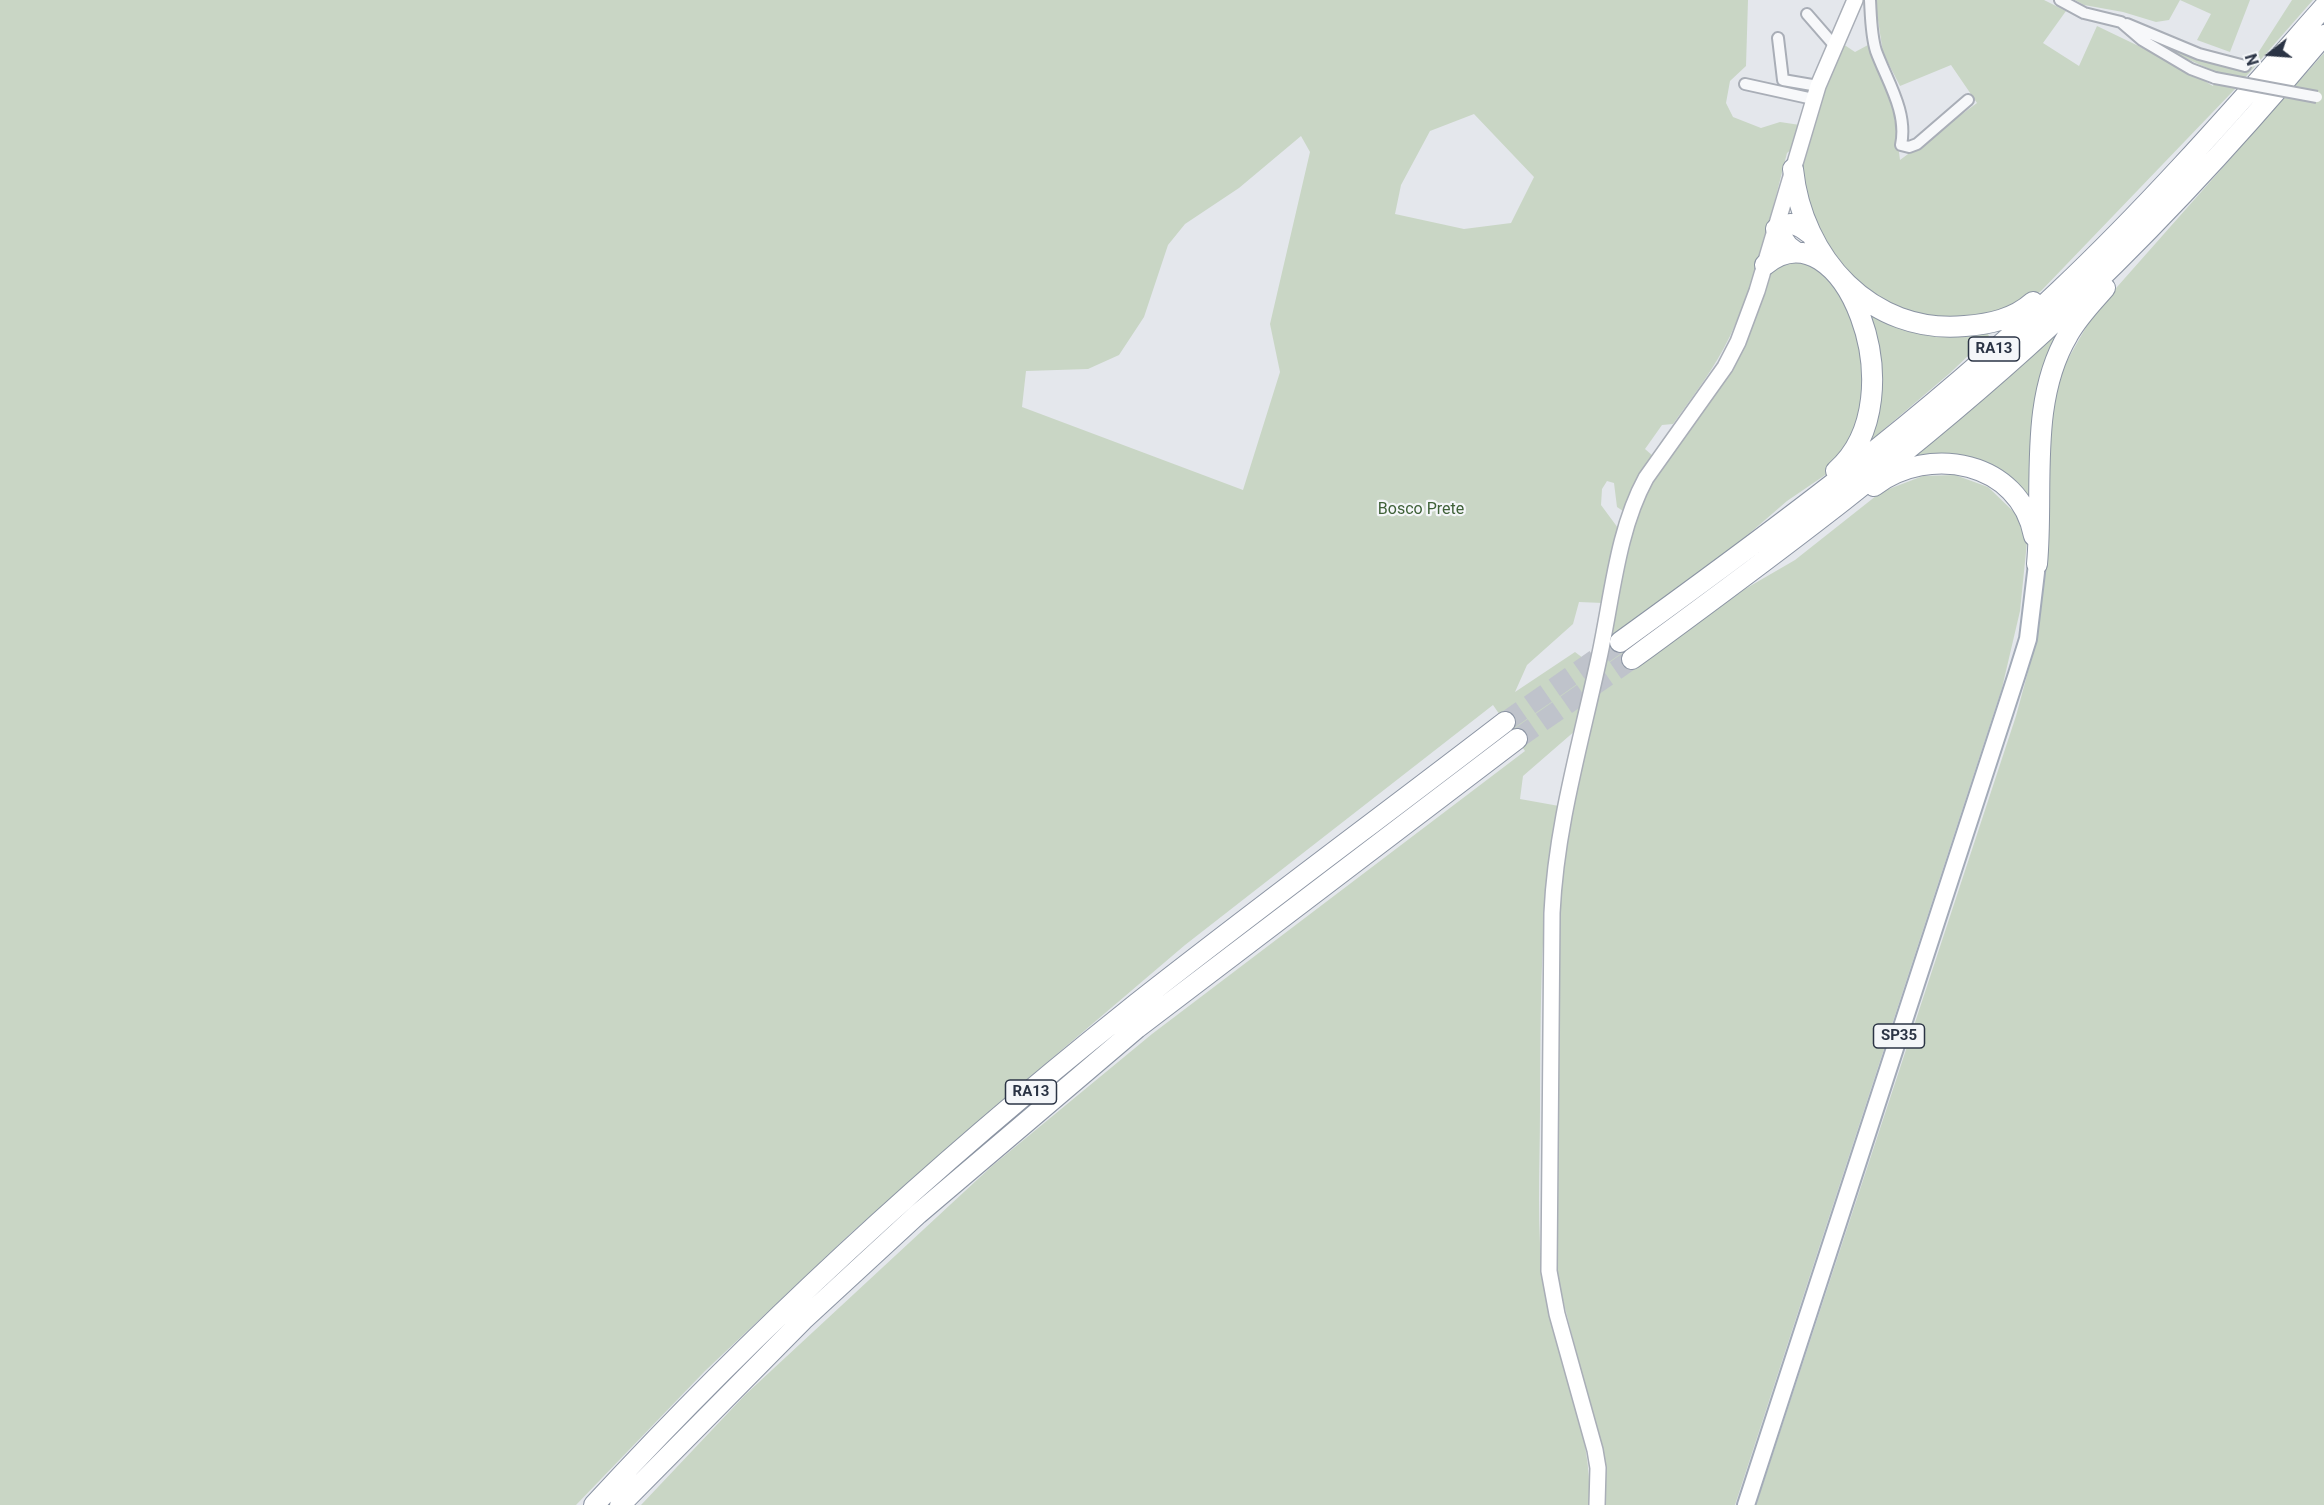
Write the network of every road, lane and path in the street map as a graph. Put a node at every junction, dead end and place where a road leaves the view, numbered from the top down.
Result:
1 (1855, 0) edge
2 (1870, 0) edge
3 (2060, 0) edge
4 (2324, 7) edge
5 (1807, 14) dead end
6 (2121, 22) junction
7 (2324, 36) edge
8 (1778, 38) dead end
9 (1834, 45) junction
10 (2245, 66) dead end
11 (2270, 68) junction
12 (1745, 84) dead end
13 (1816, 92) junction
14 (2320, 98) edge
15 (1968, 100) dead end
16 (2244, 126) junction
17 (1793, 169) junction
18 (1776, 229) junction
19 (1809, 233) junction
20 (1796, 252) junction
21 (1765, 266) junction
22 (1835, 273) junction
23 (2037, 564) junction
24 (1726, 565) junction
25 (1739, 580) junction
26 (1620, 642) tunnel mouth
27 (1632, 659) tunnel mouth
28 (1505, 722) tunnel mouth
29 (1517, 739) tunnel mouth
30 (594, 1505) edge
31 (620, 1505) edge
32 (1597, 1505) edge
33 (1746, 1505) edge

1 - 9 main road
2 - 15 street
3 - 6 street
4 - 11 highway, RA13
5 - 9 street
6 - 10 street
6 - 14 street, bridge
7 - 16 highway, RA13
8 - 13 street
9 - 13 main road
11 - 22 highway
11 - 24 highway, RA13
12 - 13 street
13 - 17 main road
16 - 23 highway
16 - 25 highway, RA13
17 - 18 main road
17 - 19 highway
18 - 19 highway
18 - 20 highway
18 - 21 main road
19 - 22 highway
20 - 21 highway
20 - 22 highway
21 - 32 main road
22 - 24 highway
23 - 25 highway
23 - 33 main road, SP35
24 - 26 highway, RA13
25 - 27 highway, RA13
28 - 30 highway, RA13
29 - 31 highway, RA13

